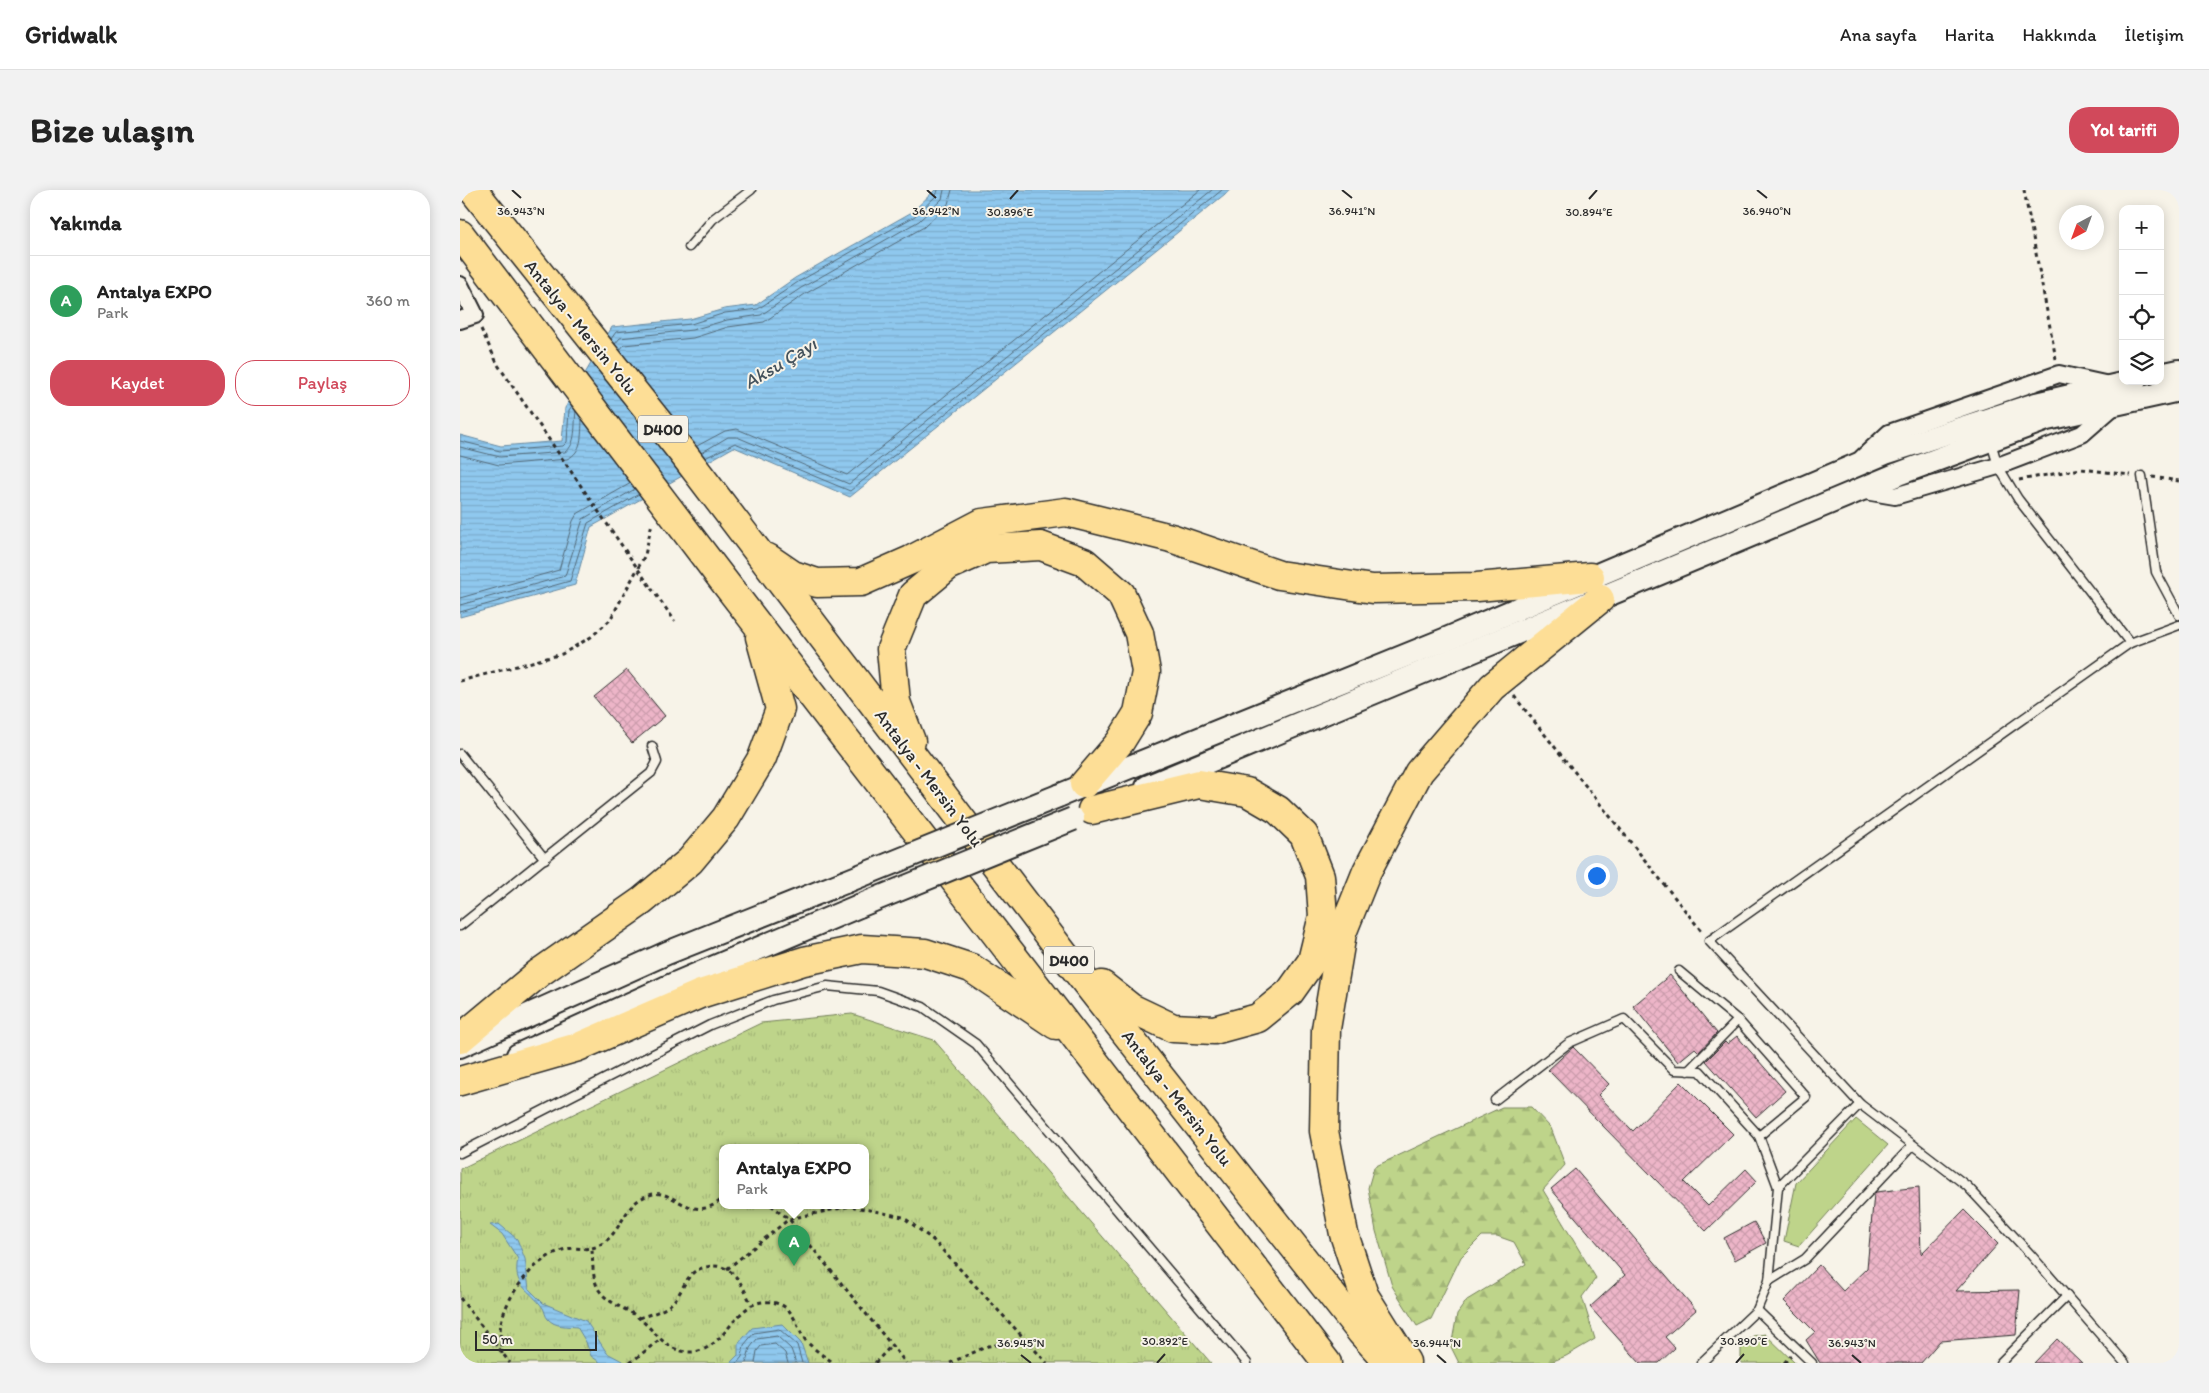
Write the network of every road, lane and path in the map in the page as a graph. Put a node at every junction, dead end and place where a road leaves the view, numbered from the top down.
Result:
1 (473, 190) edge
2 (751, 190) edge
3 (2024, 190) edge
4 (460, 234) edge
5 (689, 247) dead end
6 (460, 285) edge
7 (467, 317) edge
8 (2179, 371) edge
9 (2058, 374) junction
10 (2164, 375) edge
11 (2122, 390) edge
12 (2179, 390) edge
13 (1985, 421) junction
14 (1998, 466) junction
15 (2142, 476) junction
16 (2179, 481) edge
17 (2008, 482) junction
18 (1860, 490) junction
19 (652, 520) dead end
20 (756, 551) junction
21 (1595, 588) junction
22 (2179, 597) edge
23 (2172, 603) junction
24 (2179, 615) edge
25 (675, 621) dead end
26 (757, 624) junction
27 (2179, 625) edge
28 (2130, 643) junction
29 (1503, 678) junction
30 (460, 681) edge
31 (652, 746) dead end
32 (460, 754) edge
33 (921, 768) junction
34 (1084, 784) junction
35 (1082, 815) junction
36 (544, 859) junction
37 (460, 926) edge
38 (1708, 940) junction
39 (1070, 961) junction
40 (1679, 971) dead end
41 (1738, 1020) junction
42 (460, 1039) edge
43 (1078, 1040) junction
44 (460, 1046) edge
45 (1688, 1071) junction
46 (460, 1081) edge
47 (1495, 1100) dead end
48 (1860, 1104) junction
49 (1759, 1136) junction
50 (1914, 1145) junction
51 (460, 1153) edge
52 (1778, 1187) junction
53 (719, 1202) edge
54 (776, 1209) edge
55 (836, 1209) edge
56 (864, 1209) edge
57 (789, 1219) junction
58 (592, 1250) junction
59 (727, 1269) junction
60 (1769, 1281) junction
61 (2067, 1296) junction
62 (460, 1298) edge
63 (751, 1304) junction
64 (1757, 1310) junction
65 (639, 1318) junction
66 (659, 1340) junction
67 (1025, 1341) junction
68 (892, 1345) junction
69 (502, 1354) junction
70 (1041, 1357) junction
71 (1705, 1362) edge
72 (510, 1363) edge
73 (630, 1363) edge
74 (834, 1363) edge
75 (875, 1363) edge
76 (906, 1363) edge
77 (950, 1363) edge
78 (1040, 1363) edge
79 (1047, 1363) edge
80 (1247, 1363) edge
81 (1327, 1363) edge
82 (1389, 1363) edge
83 (1407, 1363) edge
84 (1812, 1363) edge
85 (2000, 1363) edge
86 (2124, 1363) edge

1 - 20 highway, Antalya - Mersin Yolu / D400
2 - 5 lane
3 - 9 path
4 - 26 highway, D400
6 - 7 street
7 - 25 path, bridge
8 - 10 main road
9 - 11 street
9 - 13 street
11 - 12 main road
11 - 13 main road
11 - 14 street
13 - 14 lane
13 - 18 main road
13 - 21 main road
14 - 17 lane
14 - 18 street
15 - 16 path
15 - 17 path
15 - 23 lane
17 - 28 lane
18 - 21 main road
19 - 30 path
20 - 21 highway
20 - 33 highway, Antalya - Mersin Yolu / D400
21 - 29 highway
21 - 34 main road
21 - 35 main road
22 - 23 lane
23 - 24 lane
26 - 42 highway
26 - 43 highway, D400
27 - 28 lane
28 - 38 lane
29 - 38 path
29 - 83 highway
31 - 36 lane
32 - 36 lane
33 - 34 highway
33 - 39 highway, Antalya - Mersin Yolu / D400
34 - 44 main road, bridge
35 - 39 highway
35 - 46 main road, bridge
36 - 37 lane
38 - 48 lane
39 - 82 highway, Antalya - Mersin Yolu / D400
40 - 41 lane
41 - 45 lane
41 - 49 lane
43 - 46 highway
43 - 81 highway, D400
45 - 47 lane
45 - 49 lane
48 - 50 lane
48 - 52 lane
49 - 52 lane
50 - 60 lane
50 - 61 lane
51 - 80 lane
52 - 60 lane
53 - 58 path
54 - 57 path
55 - 57 path
56 - 67 path
57 - 59 path
57 - 68 path
58 - 65 path
58 - 69 path
59 - 63 path
59 - 65 path
60 - 64 lane
61 - 85 lane
61 - 86 lane
62 - 69 path
63 - 66 path
63 - 74 path
64 - 71 lane
64 - 84 lane
65 - 66 path
66 - 73 path
67 - 70 path
67 - 77 path
68 - 75 path
68 - 76 path
69 - 72 path
70 - 78 path
70 - 79 path

